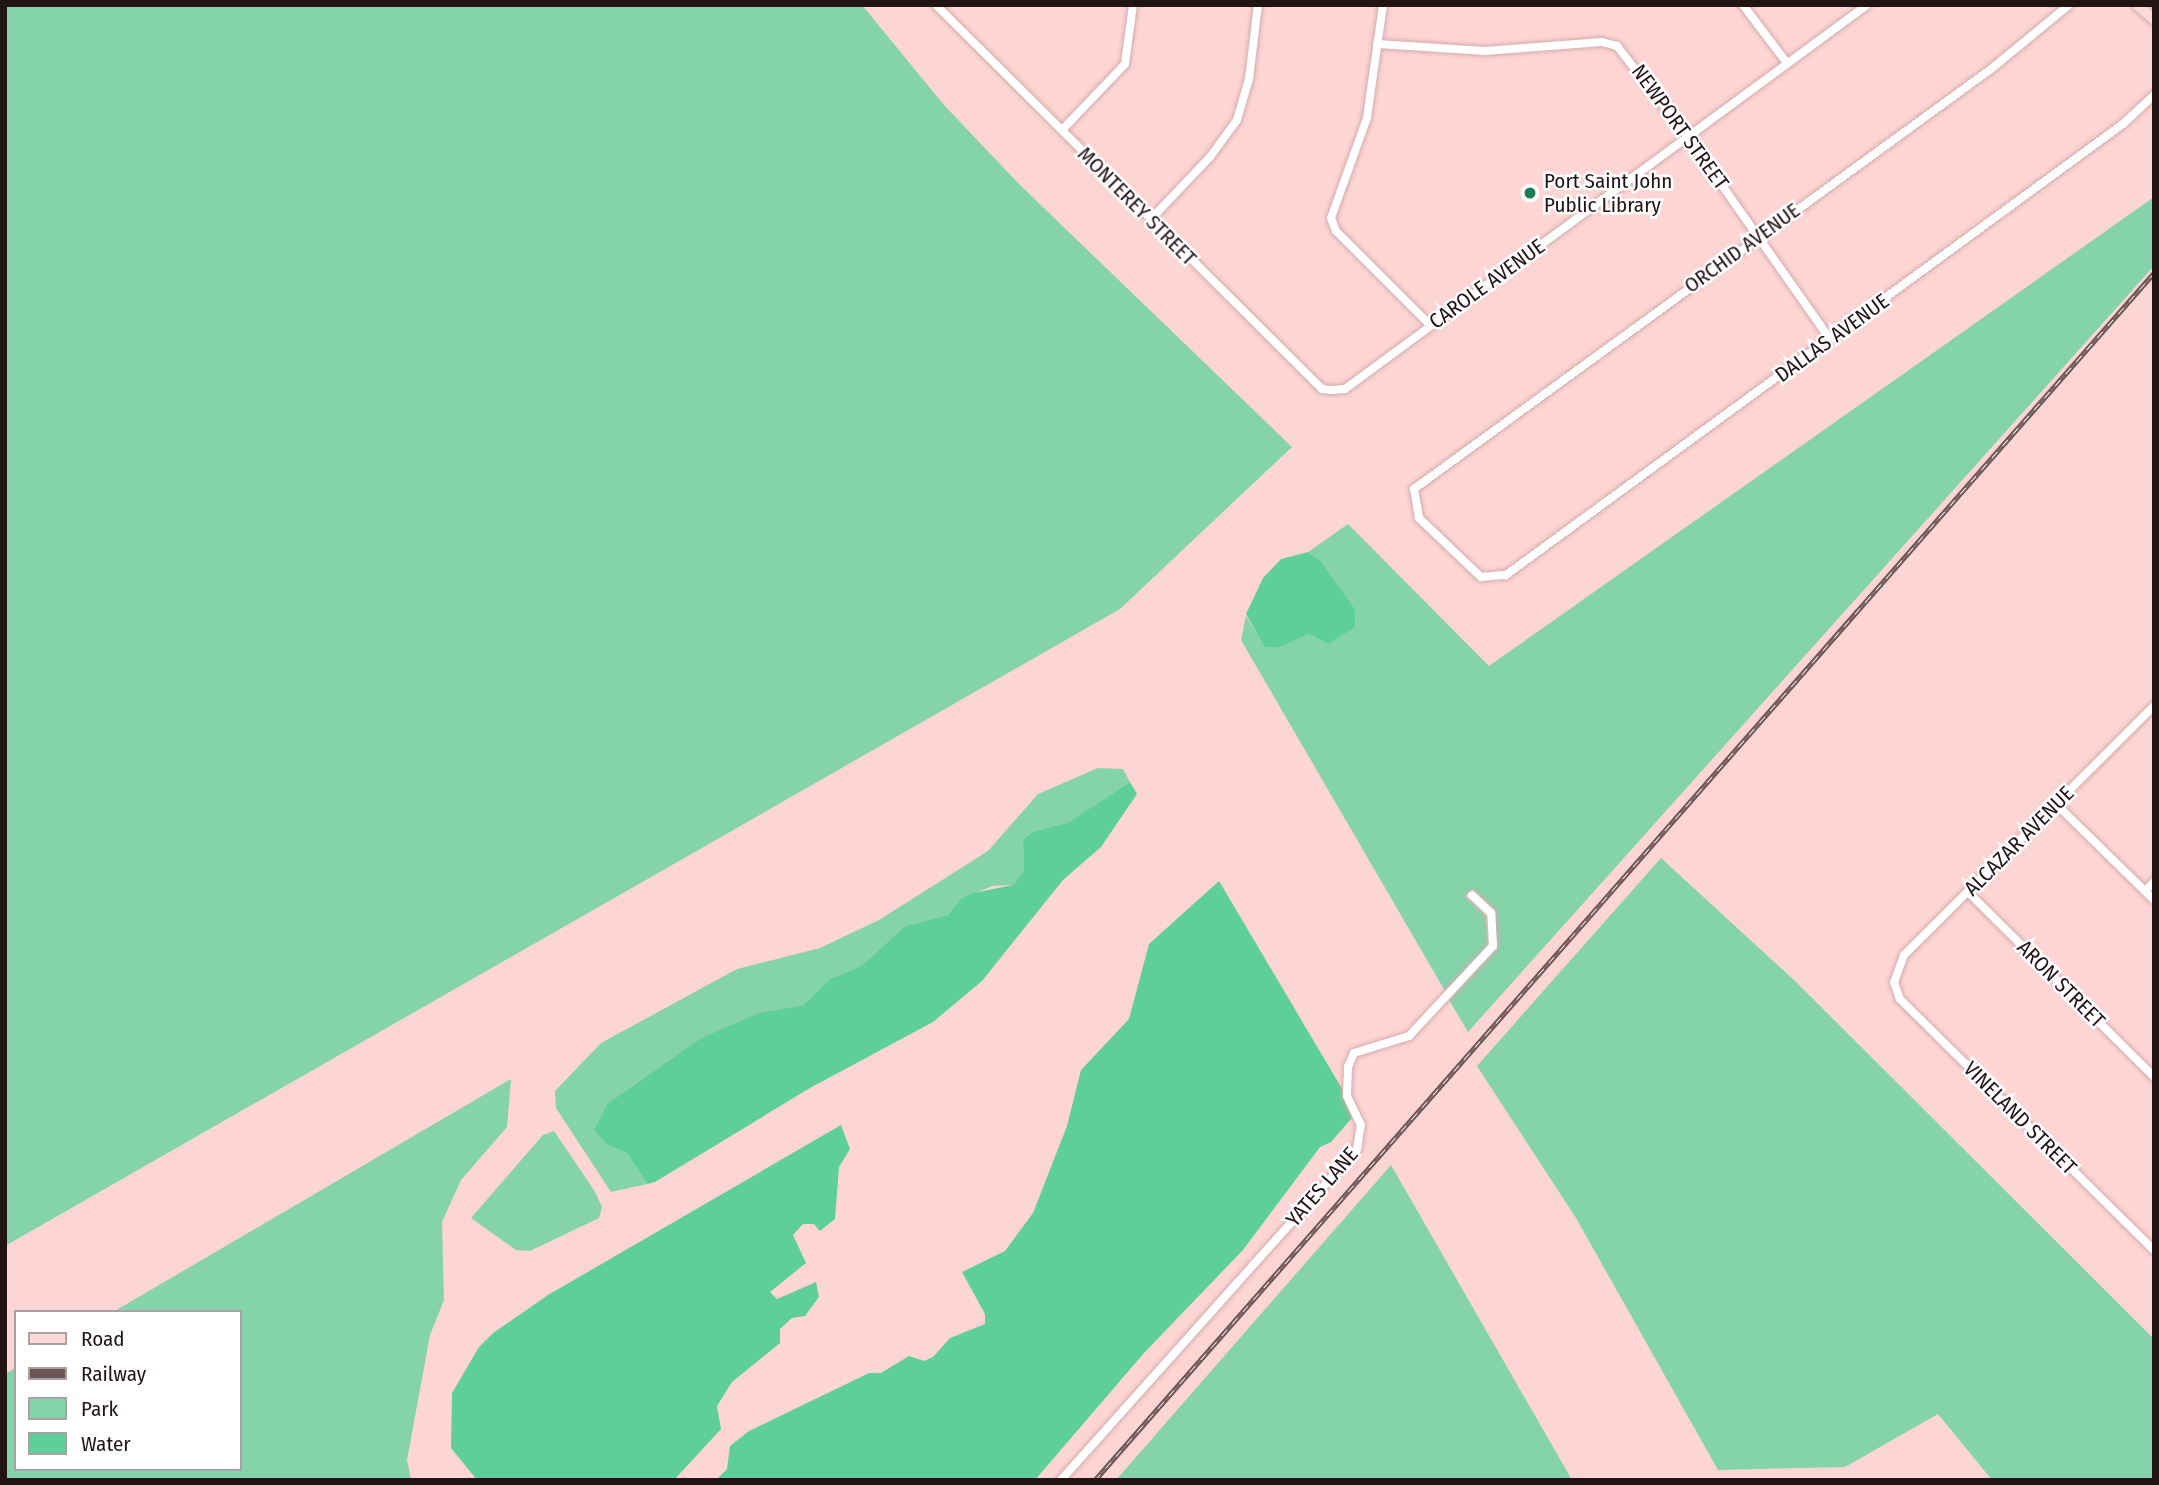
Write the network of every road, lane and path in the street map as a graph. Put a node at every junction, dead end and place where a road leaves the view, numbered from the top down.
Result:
1 (936, 5) edge
2 (1133, 5) edge
3 (1258, 5) edge
4 (1383, 5) edge
5 (1743, 5) edge
6 (1867, 5) edge
7 (2069, 5) edge
8 (2137, 5) edge
9 (2154, 20) edge
10 (1377, 44) junction
11 (1787, 63) junction
12 (2154, 95) edge
13 (1062, 130) junction
14 (1688, 137) junction
15 (1150, 220) junction
16 (1758, 236) junction
17 (1430, 325) junction
18 (1830, 339) junction
19 (1345, 389) joint
20 (1506, 575) joint
21 (2154, 706) edge
22 (2056, 804) junction
23 (2154, 882) edge
24 (2145, 891) junction
25 (1968, 892) junction
26 (1472, 895) dead end
27 (2154, 900) edge
28 (1894, 982) joint
29 (2154, 1077) edge
30 (2154, 1236) edge
31 (2147, 1242) junction
32 (2154, 1250) edge
33 (1062, 1480) edge

1 - 13 street, MONTEREY STREET
2 - 13 street
3 - 15 street
4 - 10 street
5 - 11 street
6 - 11 street, CAROLE AVENUE
7 - 16 street, ORCHID AVENUE
8 - 9 main road
10 - 14 street, NEWPORT STREET
10 - 17 street
11 - 14 street, CAROLE AVENUE
12 - 18 street, DALLAS AVENUE
13 - 15 street, MONTEREY STREET
14 - 16 street, NEWPORT STREET
14 - 17 street, CAROLE AVENUE
15 - 19 street, MONTEREY STREET
16 - 18 street, NEWPORT STREET
16 - 20 street, ORCHID AVENUE
17 - 19 street, CAROLE AVENUE
18 - 20 street, DALLAS AVENUE
21 - 22 street, ALCAZAR AVENUE
22 - 24 street
22 - 25 street, ALCAZAR AVENUE
23 - 24 street
24 - 27 street
25 - 28 street, ALCAZAR AVENUE
25 - 29 street, ARON STREET
26 - 33 street, YATES LANE
28 - 31 street, VINELAND STREET
30 - 31 street
31 - 32 street, VINELAND STREET

